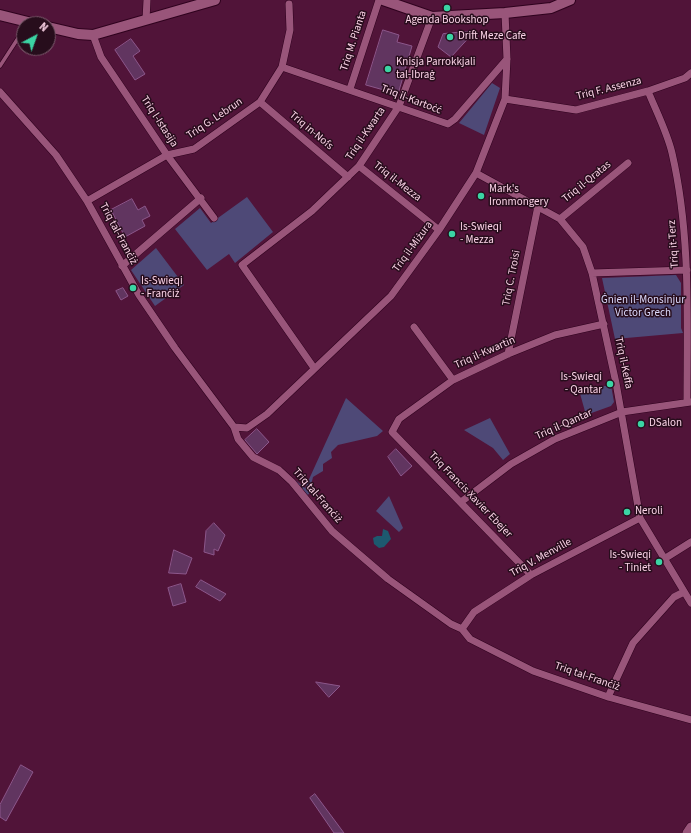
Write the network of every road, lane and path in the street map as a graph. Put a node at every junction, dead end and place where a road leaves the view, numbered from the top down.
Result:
1 (147, 0) edge
2 (215, 0) edge
3 (379, 0) edge
4 (383, 0) edge
5 (570, 0) edge
6 (289, 4) dead end
7 (505, 13) junction
8 (0, 15) edge
9 (432, 17) junction
10 (146, 20) junction
11 (16, 21) edge
12 (56, 29) edge
13 (93, 35) junction
14 (16, 43) edge
15 (507, 59) junction
16 (0, 66) edge
17 (282, 67) junction
18 (691, 73) edge
19 (350, 89) junction
20 (648, 91) junction
21 (0, 92) edge
22 (505, 99) junction
23 (260, 102) junction
24 (399, 106) junction
25 (167, 155) junction
26 (628, 163) dead end
27 (359, 166) junction
28 (476, 173) junction
29 (348, 178) junction
30 (201, 198) junction
31 (87, 200) junction
32 (538, 206) junction
33 (214, 218) dead end
34 (560, 219) junction
35 (439, 230) junction
36 (122, 266) junction
37 (687, 270) junction
38 (592, 273) junction
39 (690, 303) edge
40 (604, 324) junction
41 (414, 327) dead end
42 (508, 354) junction
43 (314, 368) junction
44 (454, 380) junction
45 (689, 402) edge
46 (622, 412) junction
47 (234, 427) junction
48 (392, 432) joint
49 (461, 502) junction
50 (640, 518) junction
51 (691, 542) edge
52 (664, 559) junction
53 (531, 575) junction
54 (684, 592) junction
55 (691, 603) edge
56 (462, 629) junction
57 (608, 697) junction
58 (691, 720) edge
59 (691, 827) edge
60 (687, 833) edge

1 - 10 street
2 - 10 main road
3 - 19 street, Triq M. Pianta
4 - 9 main road
5 - 7 main road
6 - 17 street, Triq G. Lebrun
7 - 9 main road
7 - 15 street, Triq il-Miżura
8 - 11 main road
9 - 24 street, Triq il-Kwarta
10 - 13 main road
12 - 13 main road
13 - 25 street, Triq l-Istasija
14 - 16 lane
15 - 22 street, Triq il-Miżura
15 - 24 street, Triq il-Kartoċċ
17 - 19 street, Triq il-Kartoċċ
17 - 23 street, Triq G. Lebrun
18 - 20 street, Triq F. Assenza
19 - 24 street, Triq il-Kartoċċ
20 - 22 street, Triq F. Assenza
20 - 37 street, Triq it-Terz
21 - 31 street, Triq tal-Franċiż
22 - 28 street, Triq il-Miżura
23 - 25 street, Triq G. Lebrun
23 - 29 street, Triq in-Nofs
24 - 27 street, Triq il-Kwarta
25 - 30 street, Triq l-Istasija
25 - 31 street, Triq G. Lebrun
26 - 34 street, Triq il-Qratas
27 - 29 street, Triq il-Kwarta
27 - 35 street, Triq il-Mezza
28 - 32 street, Triq il-Keffa
28 - 35 street, Triq il-Miżura
29 - 43 street, Triq il-Kwarta
30 - 33 street, Triq l-Istasija
30 - 36 street
31 - 36 street, Triq tal-Franċiż
32 - 34 street, Triq il-Keffa
32 - 42 street, Triq C. Troisi
34 - 38 street, Triq il-Keffa
35 - 43 street, Triq il-Miżura
36 - 47 street, Triq tal-Franċiż
37 - 38 street
37 - 39 street, Triq it-Terz
38 - 40 street, Triq il-Keffa
39 - 45 street, Triq it-Terz
40 - 42 street, Triq il-Kwartin
40 - 46 street, Triq il-Keffa
41 - 44 street
42 - 44 street, Triq il-Kwartin
43 - 47 street, Triq il-Miżura
44 - 48 street, Triq il-Kwartin
45 - 46 street, Triq il-Qantar
46 - 49 street, Triq il-Qantar
46 - 50 street, Triq il-Keffa
47 - 56 street, Triq tal-Franċiż
48 - 49 street, Triq Francis Xavier Ebejer
49 - 53 street, Triq Francis Xavier Ebejer
50 - 52 street, Triq il-Keffa
50 - 53 street, Triq V. Menville
51 - 52 street
52 - 54 street, Triq il-Keffa
53 - 56 street, Triq V. Menville
54 - 55 street, Triq il-Keffa
54 - 57 street
56 - 57 street, Triq tal-Franċiż
57 - 58 street, Triq tal-Franċiż
59 - 60 street

